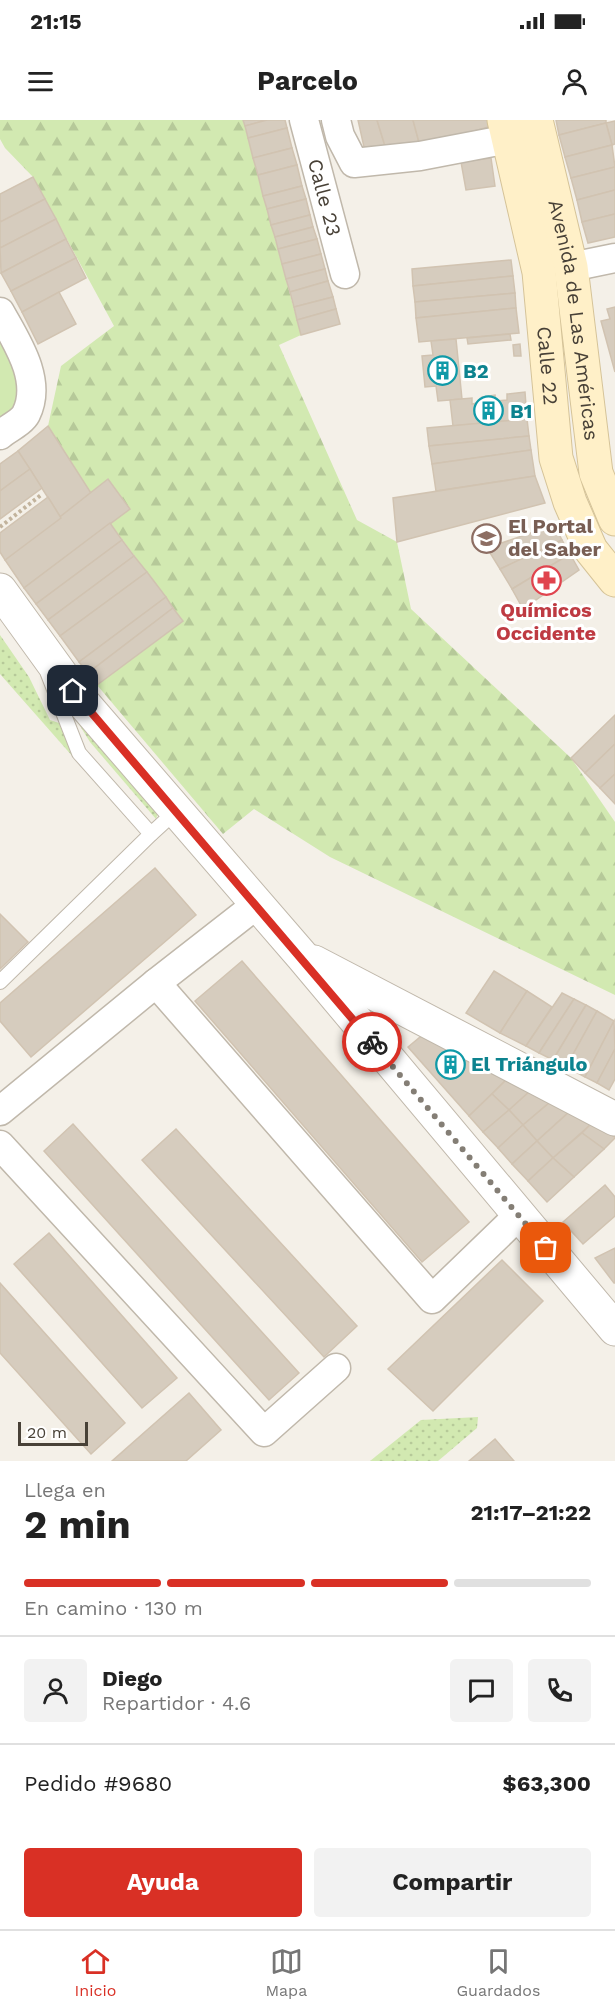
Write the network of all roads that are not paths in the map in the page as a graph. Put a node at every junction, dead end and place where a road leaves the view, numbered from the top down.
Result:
1 (304, 120) edge
2 (336, 120) edge
3 (536, 120) edge
4 (506, 130) edge
5 (615, 258) edge
6 (572, 267) junction
7 (345, 274) dead end
8 (0, 312) edge
9 (0, 435) edge
10 (607, 489) edge
11 (603, 543) edge
12 (615, 580) edge
13 (0, 590) edge
14 (40, 646) junction
15 (176, 812) junction
16 (151, 834) junction
17 (256, 905) junction
18 (302, 956) junction
19 (0, 982) edge
20 (156, 983) junction
21 (0, 1111) edge
22 (615, 1119) edge
23 (0, 1145) edge
24 (519, 1215) junction
25 (615, 1329) edge
26 (336, 1368) dead end

1 - 7 street, Calle 23
2 - 4 street
3 - 6 main road, Avenida de Las Américas
4 - 11 main road, Calle 22
5 - 6 street
6 - 10 main road, Avenida de Las Américas
8 - 9 street
11 - 12 main road, Calle 22
13 - 14 street
14 - 15 street
14 - 16 lane
15 - 16 lane
15 - 17 street
16 - 19 lane
17 - 18 street
17 - 20 street
18 - 22 street
18 - 24 street
20 - 21 street
20 - 24 street
23 - 26 street
24 - 25 street

